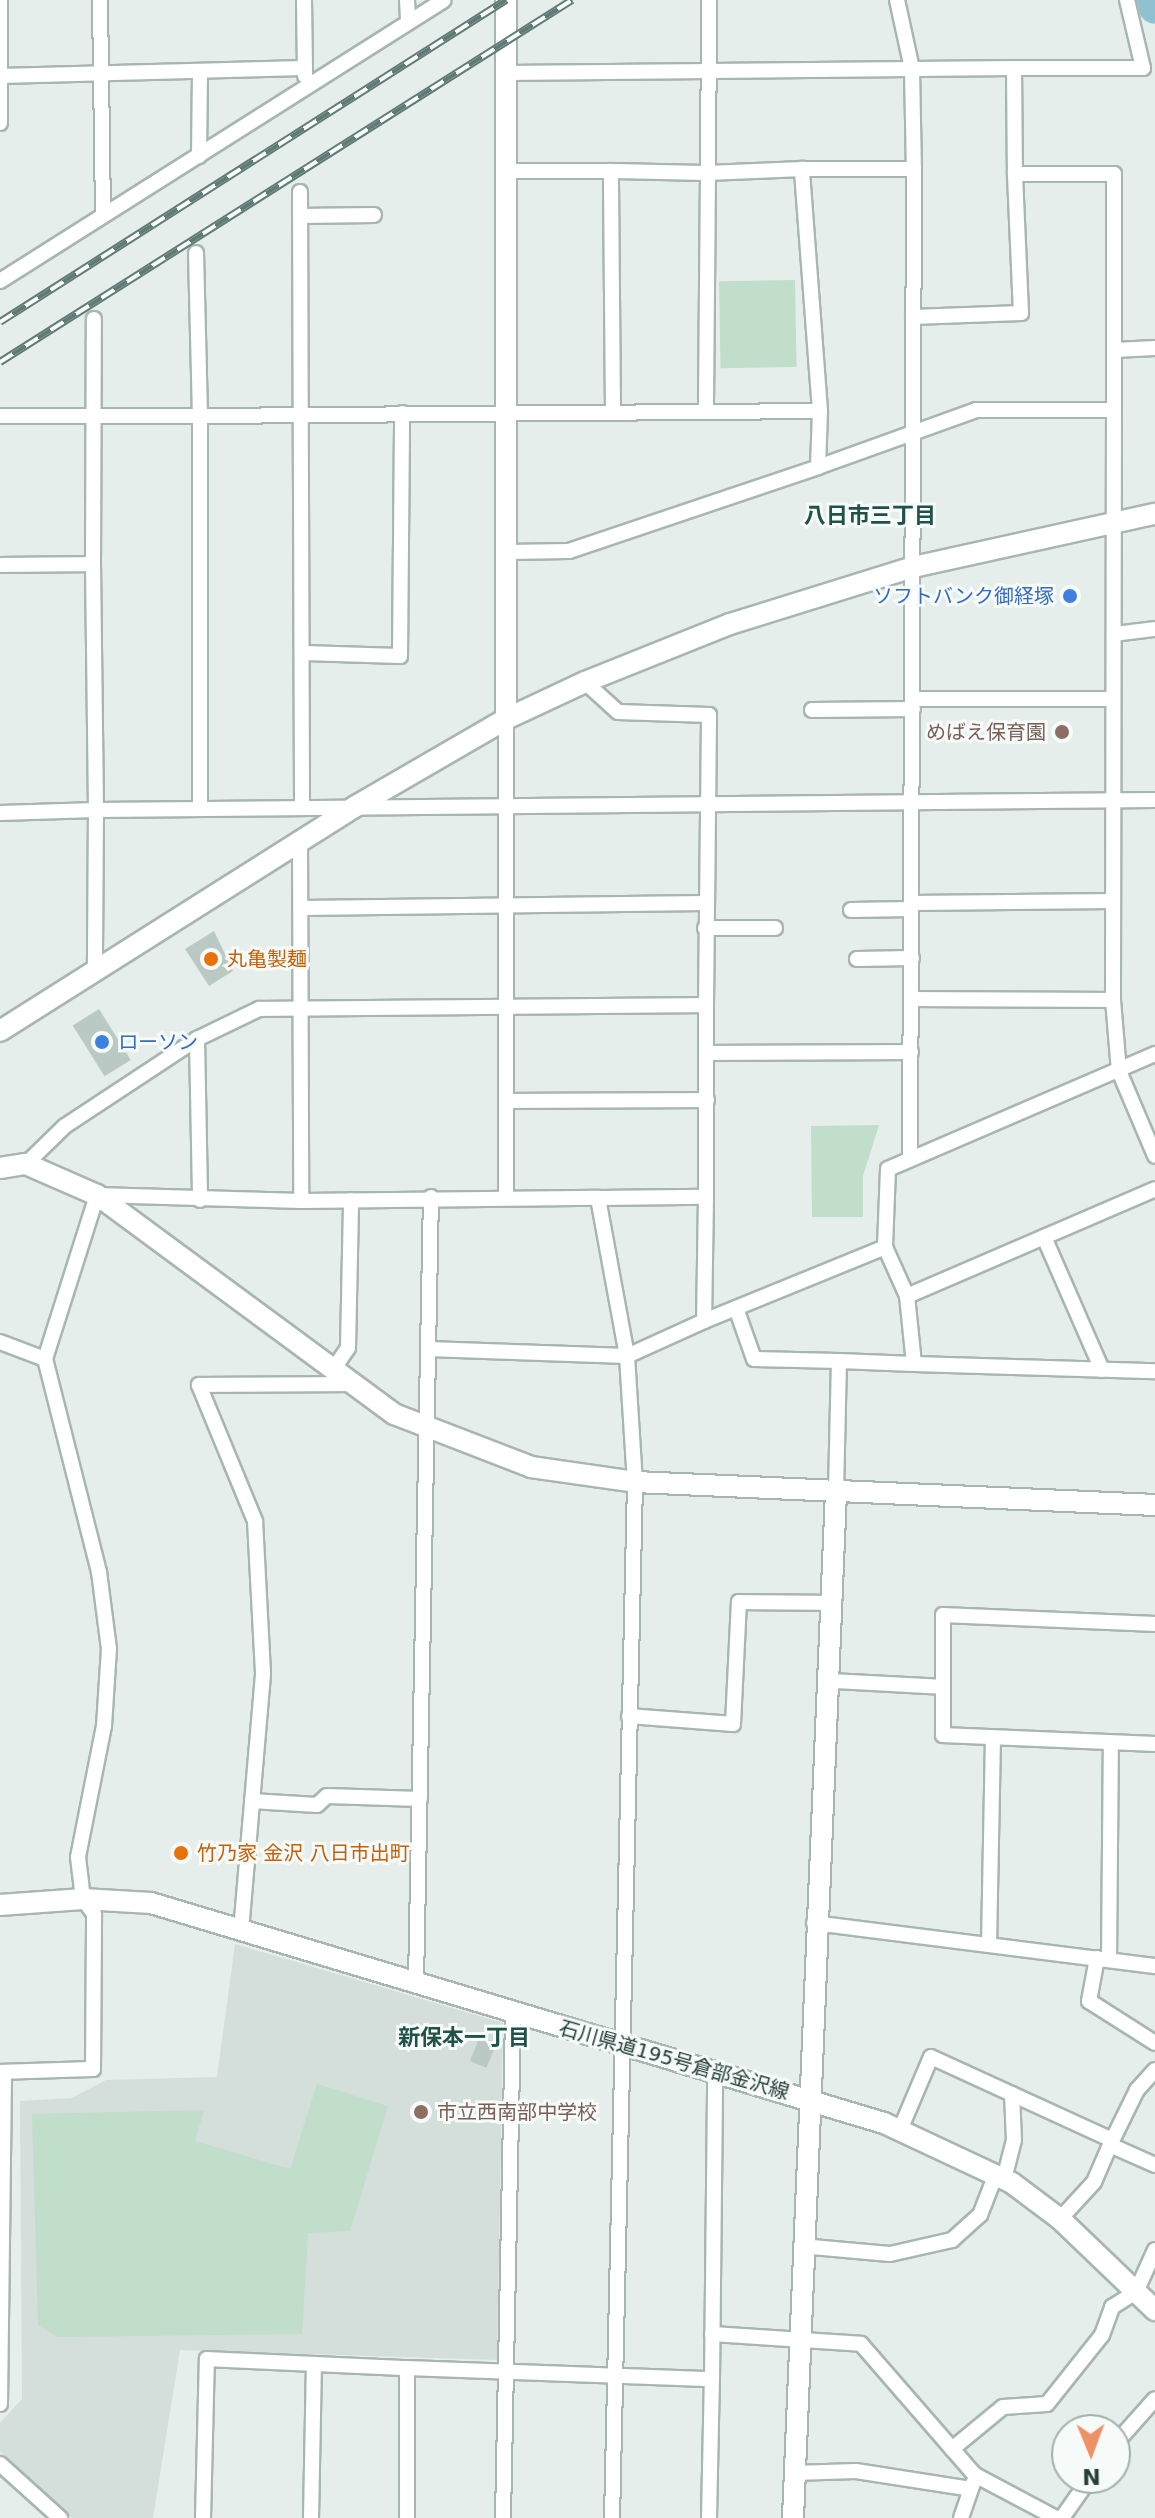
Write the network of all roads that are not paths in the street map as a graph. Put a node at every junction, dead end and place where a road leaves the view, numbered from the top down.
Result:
1 (0, 0) edge
2 (100, 0) edge
3 (304, 0) edge
4 (407, 0) edge
5 (444, 0) edge
6 (506, 0) edge
7 (709, 0) edge
8 (897, 0) edge
9 (1127, 0) edge
10 (408, 22) junction
11 (304, 68) junction
12 (1014, 68) junction
13 (709, 69) junction
14 (912, 69) junction
15 (200, 71) junction
16 (506, 73) junction
17 (98, 74) junction
18 (0, 76) edge
19 (307, 86) junction
20 (0, 123) edge
21 (199, 156) junction
22 (802, 169) junction
23 (914, 169) junction
24 (507, 171) junction
25 (611, 171) junction
26 (708, 173) junction
27 (1015, 174) junction
28 (300, 192) dead end
29 (103, 214) junction
30 (374, 215) dead end
31 (300, 216) junction
32 (196, 253) dead end
33 (0, 281) edge
34 (913, 317) junction
35 (94, 319) dead end
36 (1155, 348) edge
37 (1114, 350) junction
38 (1114, 410) junction
39 (613, 411) junction
40 (706, 411) junction
41 (820, 411) junction
42 (402, 413) junction
43 (507, 413) junction
44 (0, 416) edge
45 (200, 416) junction
46 (301, 416) junction
47 (95, 417) junction
48 (912, 433) junction
49 (818, 467) junction
50 (1155, 514) edge
51 (1114, 521) junction
52 (507, 552) junction
53 (93, 564) junction
54 (0, 565) edge
55 (913, 567) junction
56 (1155, 629) edge
57 (1114, 634) junction
58 (303, 653) junction
59 (585, 682) junction
60 (1113, 699) junction
61 (913, 704) junction
62 (812, 710) dead end
63 (506, 719) junction
64 (1112, 800) junction
65 (1155, 800) edge
66 (912, 802) junction
67 (706, 803) junction
68 (506, 804) junction
69 (302, 806) junction
70 (356, 806) junction
71 (200, 808) junction
72 (96, 810) junction
73 (0, 813) edge
74 (300, 842) junction
75 (1113, 901) junction
76 (705, 903) junction
77 (506, 905) junction
78 (911, 906) junction
79 (301, 908) junction
80 (851, 910) dead end
81 (705, 928) junction
82 (775, 928) dead end
83 (912, 958) junction
84 (857, 959) dead end
85 (95, 967) junction
86 (913, 999) junction
87 (1113, 1000) junction
88 (706, 1005) junction
89 (506, 1007) junction
90 (299, 1008) junction
91 (0, 1031) edge
92 (197, 1039) junction
93 (911, 1052) junction
94 (706, 1053) junction
95 (1155, 1054) edge
96 (1119, 1071) junction
97 (707, 1100) junction
98 (507, 1101) junction
99 (1155, 1156) edge
100 (910, 1159) junction
101 (26, 1164) junction
102 (0, 1168) edge
103 (1155, 1189) edge
104 (97, 1195) junction
105 (506, 1195) junction
106 (431, 1197) junction
107 (706, 1197) junction
108 (598, 1198) junction
109 (200, 1200) junction
110 (351, 1200) junction
111 (301, 1201) junction
112 (1044, 1237) junction
113 (885, 1247) junction
114 (907, 1296) junction
115 (736, 1308) junction
116 (704, 1321) junction
117 (0, 1342) edge
118 (428, 1349) junction
119 (627, 1356) junction
120 (45, 1359) junction
121 (839, 1361) junction
122 (914, 1364) junction
123 (333, 1370) junction
124 (1102, 1370) junction
125 (1155, 1371) edge
126 (353, 1384) junction
127 (429, 1428) junction
128 (635, 1482) junction
129 (836, 1492) junction
130 (1155, 1505) edge
131 (834, 1603) junction
132 (1155, 1624) edge
133 (833, 1681) junction
134 (943, 1687) junction
135 (629, 1716) junction
136 (993, 1739) junction
137 (1111, 1743) junction
138 (1155, 1744) edge
139 (420, 1799) junction
140 (252, 1801) junction
141 (83, 1899) junction
142 (0, 1905) edge
143 (814, 1923) junction
144 (241, 1931) junction
145 (989, 1945) junction
146 (1103, 1959) junction
147 (1155, 1966) edge
148 (416, 1983) junction
149 (513, 2014) junction
150 (1155, 2043) edge
151 (621, 2046) junction
152 (1155, 2070) edge
153 (2, 2072) edge
154 (715, 2072) junction
155 (1012, 2094) junction
156 (806, 2098) junction
157 (900, 2130) junction
158 (1111, 2142) junction
159 (1155, 2165) edge
160 (1000, 2176) junction
161 (1060, 2219) junction
162 (801, 2246) junction
163 (2, 2250) edge
164 (1155, 2250) edge
165 (1136, 2292) junction
166 (1155, 2310) edge
167 (712, 2334) junction
168 (798, 2339) junction
169 (314, 2364) junction
170 (407, 2368) junction
171 (506, 2372) junction
172 (614, 2376) junction
173 (712, 2379) junction
174 (1155, 2399) edge
175 (0, 2404) edge
176 (1131, 2426) edge
177 (952, 2449) junction
178 (0, 2464) edge
179 (794, 2473) junction
180 (973, 2482) junction
181 (1078, 2494) edge
182 (60, 2518) edge
183 (203, 2518) edge
184 (311, 2518) edge
185 (407, 2518) edge
186 (503, 2518) edge
187 (612, 2518) edge
188 (709, 2518) edge
189 (793, 2518) edge
190 (961, 2518) edge
191 (1059, 2518) edge

1 - 18 street
2 - 17 street
3 - 11 street
4 - 10 street
5 - 10 street
6 - 16 street
7 - 13 street
8 - 14 street
9 - 12 street
10 - 19 street
11 - 15 street
11 - 19 street
12 - 14 street
12 - 27 street
13 - 14 street
13 - 16 street
13 - 26 street
14 - 23 street
15 - 17 street
15 - 21 street
16 - 24 street
17 - 18 street
17 - 29 street
18 - 20 street
19 - 21 street
21 - 29 street
22 - 23 street
22 - 26 street
22 - 41 street
23 - 34 street
24 - 25 street
24 - 43 street
25 - 26 street
25 - 39 street
26 - 40 street
27 - 34 street
27 - 37 street
28 - 31 street
29 - 33 street
30 - 31 street
31 - 46 street
32 - 45 street
34 - 48 street
35 - 47 street
36 - 37 street
37 - 38 street
38 - 48 street
38 - 51 street
39 - 40 street
39 - 43 street
40 - 41 street
41 - 49 street
42 - 43 street
42 - 46 street
42 - 58 street
43 - 52 street
44 - 47 street
45 - 46 street
45 - 47 street
45 - 71 street
46 - 58 street
47 - 53 street
48 - 49 street
48 - 55 street
49 - 52 street
50 - 51 street
51 - 55 street
51 - 57 street
52 - 63 street
53 - 54 street
53 - 72 street
55 - 59 street
55 - 61 street
56 - 57 street
57 - 60 street
58 - 69 street
59 - 63 street
59 - 67 street
60 - 61 street
60 - 64 street
61 - 62 street
61 - 66 street
63 - 68 street
63 - 70 street
64 - 65 street
64 - 66 street
64 - 75 street
66 - 67 street
66 - 78 street
67 - 68 street
67 - 76 street
68 - 70 street
68 - 77 street
69 - 70 street
69 - 71 street
70 - 74 street
71 - 72 street
72 - 73 street
72 - 85 street
74 - 79 street
74 - 85 street
75 - 78 street
75 - 87 street
76 - 77 street
76 - 81 street
77 - 79 street
77 - 89 street
78 - 80 street
78 - 83 street
79 - 90 street
81 - 82 street
81 - 88 street
83 - 84 street
83 - 86 street
85 - 91 street
86 - 87 street
86 - 93 street
87 - 96 street
88 - 89 street
88 - 94 street
89 - 90 street
89 - 98 street
90 - 92 street
90 - 111 street
92 - 101 street
92 - 109 street
93 - 94 street
93 - 100 street
94 - 97 street
95 - 96 street
96 - 99 street
96 - 100 street
97 - 98 street
97 - 107 street
98 - 105 street
100 - 113 street
101 - 102 street
101 - 104 street
103 - 112 street
104 - 109 street
104 - 120 street
104 - 123 street
105 - 106 street
105 - 108 street
106 - 110 street
106 - 118 street
107 - 108 street
107 - 116 street
108 - 119 street
109 - 111 street
110 - 111 street
110 - 123 street
112 - 114 street
112 - 124 street
113 - 114 street
113 - 115 street
114 - 122 street
115 - 116 street
115 - 121 street
116 - 119 street
117 - 120 street
118 - 119 street
118 - 127 street
119 - 128 street
120 - 141 street
121 - 122 street
121 - 129 street
122 - 124 street
123 - 126 street
124 - 125 street
126 - 127 street
126 - 140 street
127 - 128 street
127 - 139 street
128 - 129 street
128 - 135 street
129 - 130 street
129 - 131 street
131 - 133 street
131 - 135 street
132 - 134 street
133 - 134 street
133 - 143 street
134 - 136 street
135 - 151 street
136 - 137 street
136 - 145 street
137 - 138 street
137 - 146 street
139 - 140 street
139 - 148 street
140 - 144 street
141 - 142 street, 石川県道195号倉部金沢線
141 - 144 street, 石川県道195号倉部金沢線
141 - 153 street
143 - 145 street
143 - 156 street
144 - 148 street, 石川県道195号倉部金沢線
145 - 146 street
146 - 147 street
146 - 150 street
148 - 149 street, 石川県道195号倉部金沢線
149 - 151 street, 石川県道195号倉部金沢線
149 - 171 street
151 - 154 street, 石川県道195号倉部金沢線
151 - 172 street
152 - 158 street
153 - 163 street
154 - 156 street, 石川県道195号倉部金沢線
154 - 167 street
155 - 157 street
155 - 158 street
155 - 160 street
156 - 157 street, 石川県道195号倉部金沢線
156 - 162 street
157 - 160 street, 石川県道195号倉部金沢線
158 - 159 street
158 - 161 street
160 - 161 street, 石川県道195号倉部金沢線
160 - 162 street
161 - 165 street, 石川県道195号倉部金沢線
162 - 168 street
163 - 175 street
164 - 165 street
165 - 166 street, 石川県道195号倉部金沢線
165 - 177 street
167 - 168 street
167 - 173 street
168 - 177 street
168 - 179 street
169 - 170 street
169 - 183 street
169 - 184 street
170 - 171 street
170 - 185 street
171 - 172 street
171 - 186 street
172 - 173 street
172 - 187 street
173 - 188 street
174 - 176 street
177 - 180 street
178 - 182 street
179 - 180 street
179 - 189 street
180 - 190 street
180 - 191 street
181 - 191 street

